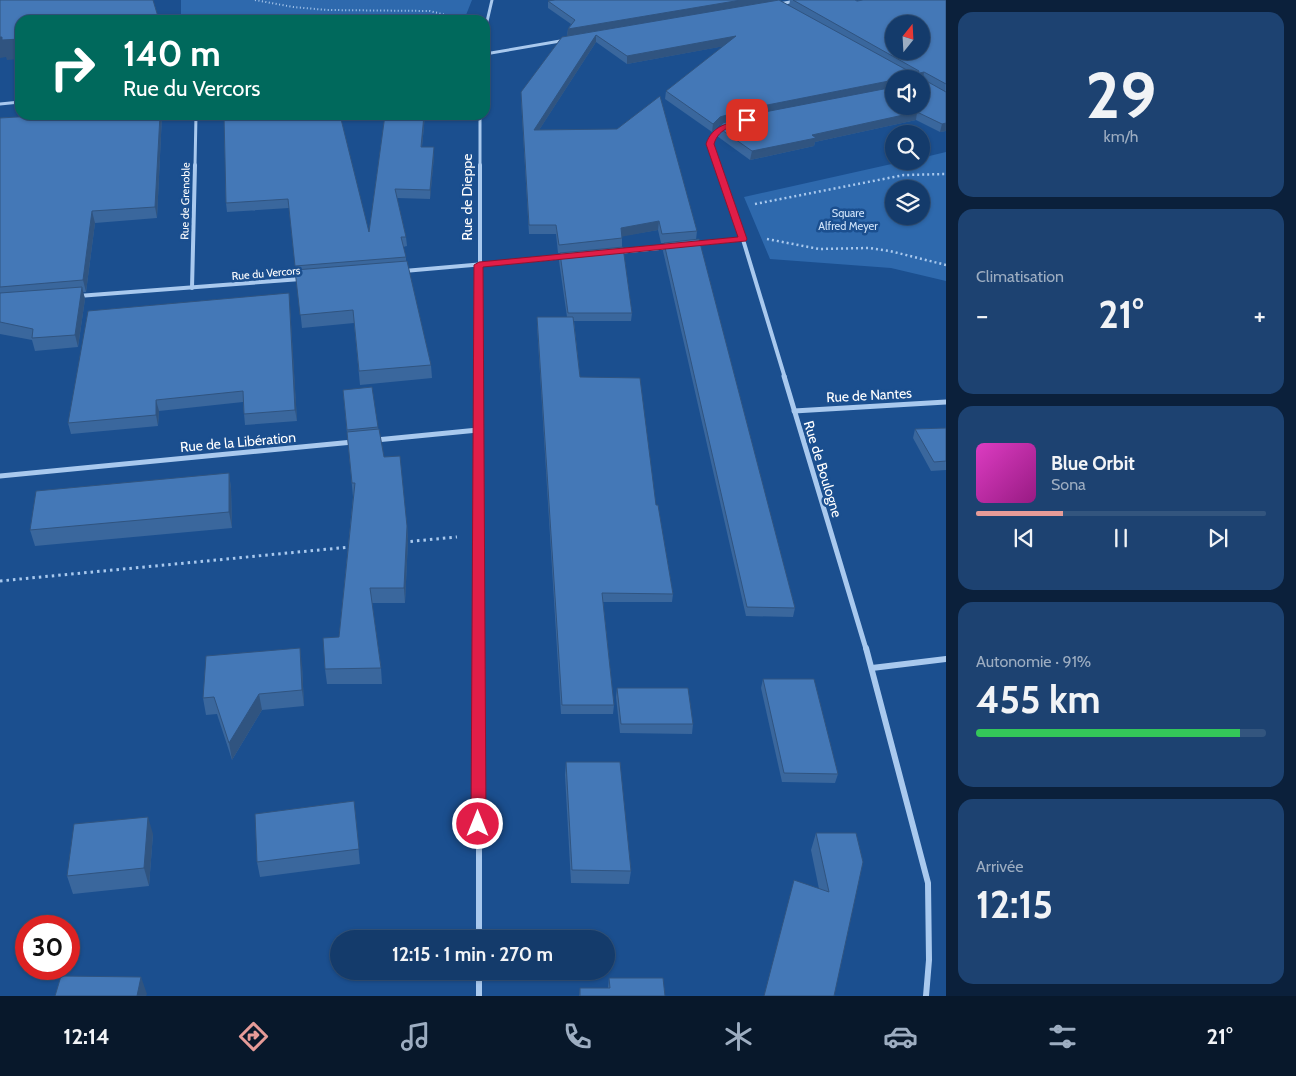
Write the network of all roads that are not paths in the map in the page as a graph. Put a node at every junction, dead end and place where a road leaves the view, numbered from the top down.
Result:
1 (492, 0) edge
2 (801, 0) edge
3 (788, 9) edge
4 (488, 15) edge
5 (570, 39) edge
6 (490, 53) edge
7 (15, 102) edge
8 (0, 104) edge
9 (196, 120) edge
10 (480, 120) edge
11 (729, 126) edge
12 (743, 239) junction
13 (684, 245) edge
14 (674, 246) edge
15 (616, 252) edge
16 (567, 256) edge
17 (479, 265) junction
18 (400, 271) edge
19 (310, 278) edge
20 (192, 288) junction
21 (77, 296) edge
22 (946, 402) edge
23 (794, 411) junction
24 (478, 430) junction
25 (368, 441) edge
26 (358, 442) edge
27 (0, 476) edge
28 (946, 659) edge
29 (872, 668) junction
30 (478, 930) edge
31 (479, 980) edge
32 (479, 996) edge
33 (926, 996) edge

1 - 4 street
2 - 3 street
5 - 6 street
7 - 8 street
9 - 20 street, Rue de Grenoble
10 - 17 street, Rue de Dieppe
11 - 12 street, Rue de Boulogne
12 - 13 street
12 - 23 street, Rue de Boulogne
14 - 15 street
16 - 17 street
17 - 18 street
17 - 24 street, Rue de Dieppe
19 - 20 street, Rue du Vercors
20 - 21 street, Rue du Vercors
22 - 23 street, Rue de Nantes
23 - 29 street, Rue de Boulogne
24 - 25 street
24 - 30 street, Rue de Dieppe
26 - 27 street, Rue de la Libération
28 - 29 street
29 - 33 street, Rue de Boulogne
31 - 32 street

